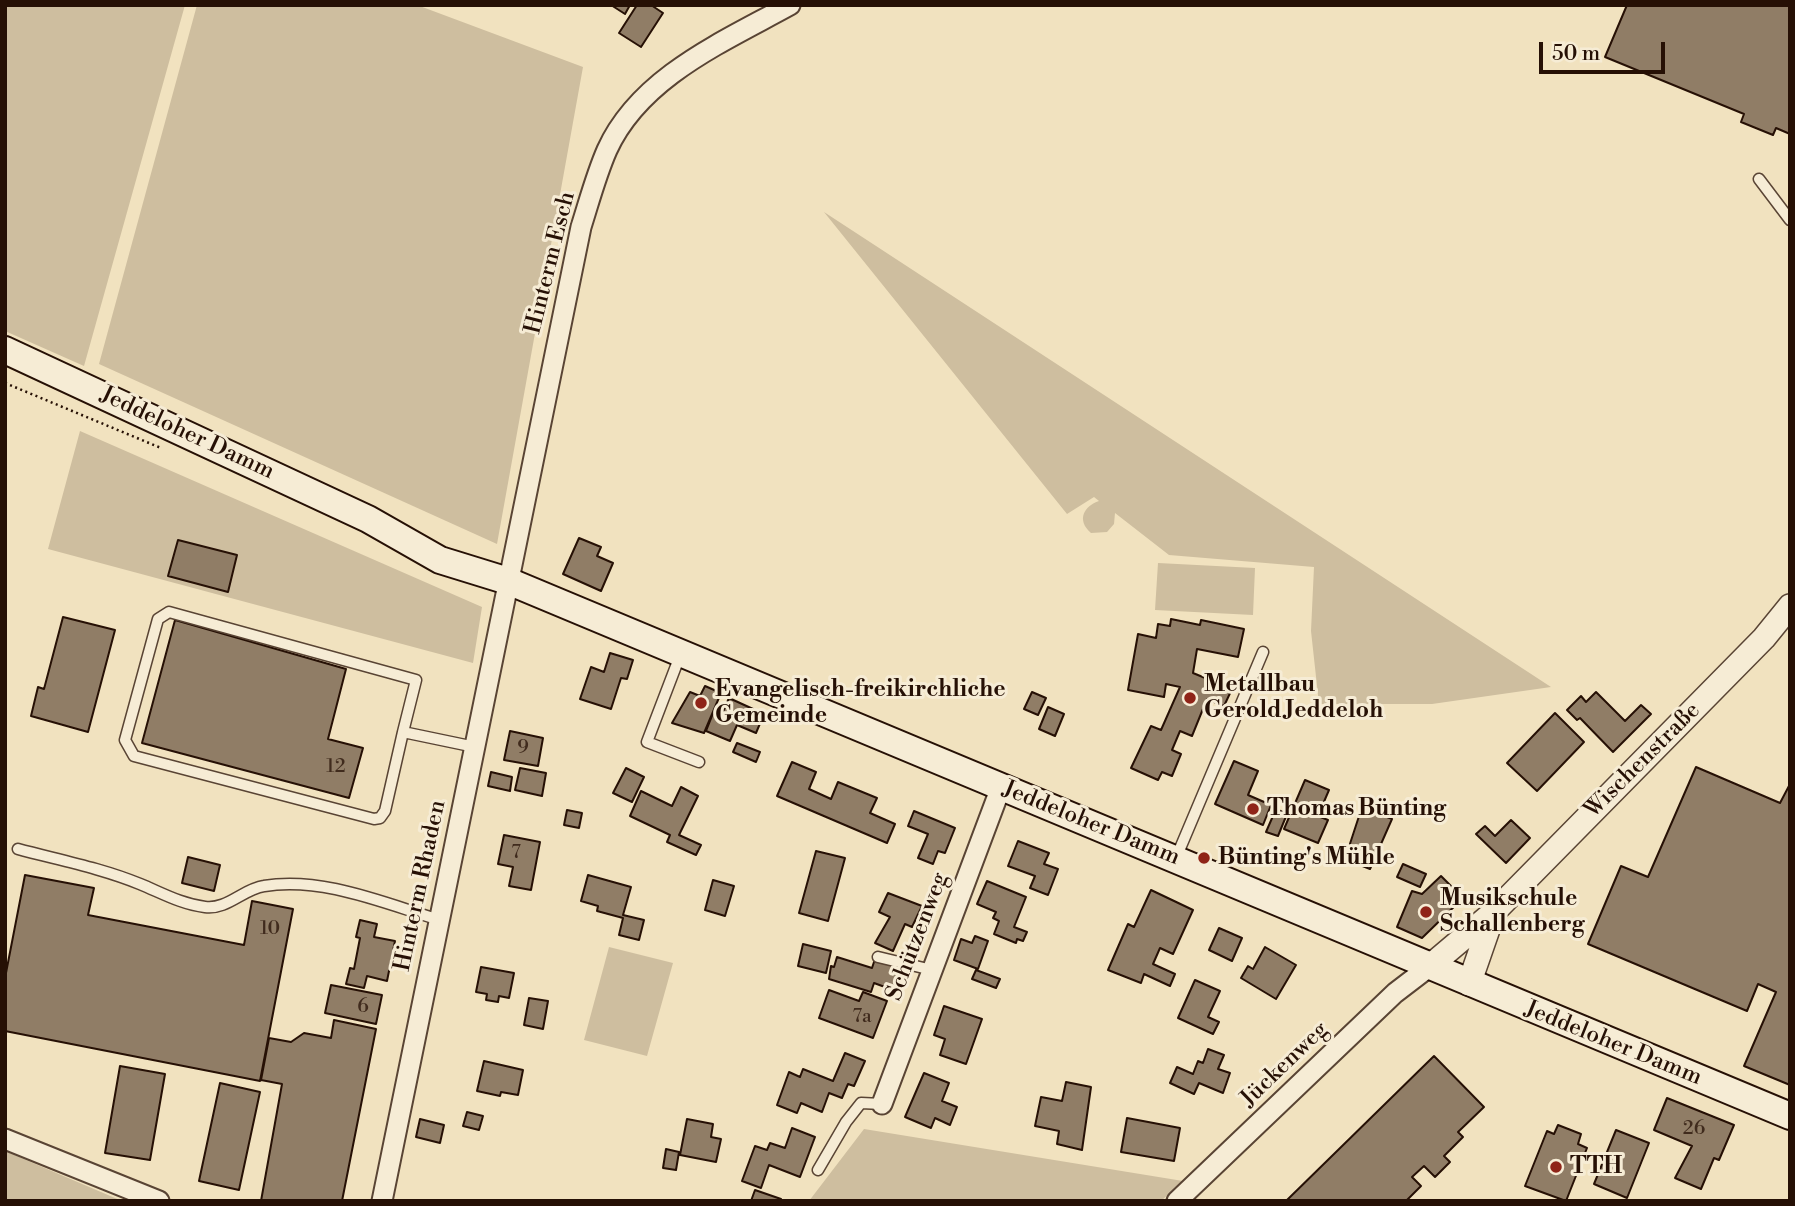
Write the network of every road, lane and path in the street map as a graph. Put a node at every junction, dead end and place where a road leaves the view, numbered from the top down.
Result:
1 (790, 5) edge
2 (1759, 179) dead end
3 (1790, 220) edge
4 (5, 351) edge
5 (508, 580) junction
6 (1790, 606) edge
7 (1263, 652) dead end
8 (681, 653) junction
9 (404, 732) junction
10 (475, 747) junction
11 (699, 762) dead end
12 (1001, 787) junction
13 (18, 849) dead end
14 (1175, 859) junction
15 (1494, 912) junction
16 (440, 920) junction
17 (878, 957) dead end
18 (1429, 967) junction
19 (932, 970) junction
20 (1469, 984) junction
21 (882, 1104) joint
22 (1790, 1116) edge
23 (5, 1139) edge
24 (818, 1170) dead end
25 (159, 1201) edge
26 (382, 1201) edge
27 (1177, 1201) edge

1 - 5 street, Hinterm Esch
2 - 3 lane
4 - 5 main road, Jeddeloher Damm
5 - 8 main road, Jeddeloher Damm
5 - 10 street, Hinterm Rhaden
6 - 15 street, Wischenstraße
7 - 14 lane
8 - 11 lane
8 - 12 main road, Jeddeloher Damm
9 - 9 lane
9 - 10 lane
10 - 16 street, Hinterm Rhaden
12 - 14 main road, Jeddeloher Damm
12 - 19 street, Schützenweg
13 - 16 lane
14 - 18 main road, Jeddeloher Damm
15 - 18 street, Wischenstraße
15 - 20 street, Wischenstraße
16 - 26 street, Hinterm Rhaden
17 - 19 lane
18 - 20 main road, Jeddeloher Damm
18 - 27 street, Jückenweg
19 - 21 street, Schützenweg
20 - 22 main road, Jeddeloher Damm
21 - 24 lane
23 - 25 street

